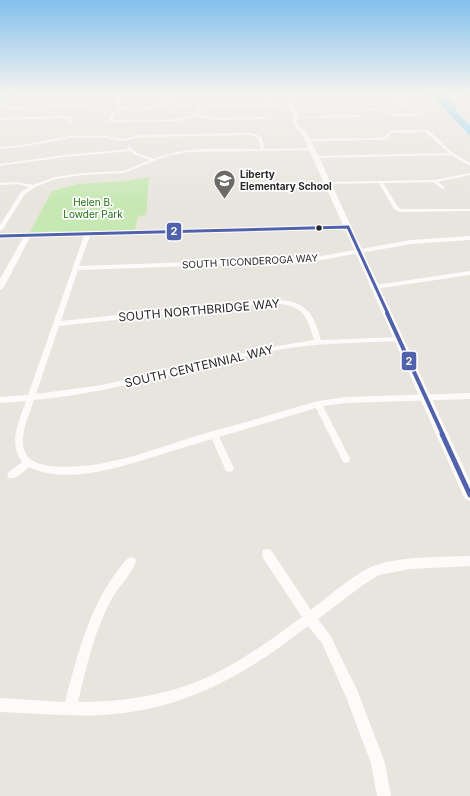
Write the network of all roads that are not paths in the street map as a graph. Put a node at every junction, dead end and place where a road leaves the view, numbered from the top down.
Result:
1 (301, 130) edge
2 (348, 133) dead end
3 (124, 140) junction
4 (307, 140) junction
5 (352, 140) junction
6 (4, 146) edge
7 (312, 149) junction
8 (130, 150) junction
9 (263, 150) junction
10 (452, 154) junction
11 (316, 157) junction
12 (154, 160) junction
13 (0, 165) edge
14 (470, 165) edge
15 (436, 173) dead end
16 (470, 174) edge
17 (445, 179) junction
18 (434, 180) junction
19 (380, 182) junction
20 (328, 183) junction
21 (0, 184) edge
22 (33, 186) junction
23 (443, 188) dead end
24 (470, 210) edge
25 (348, 227) junction
26 (0, 229) edge
27 (88, 234) junction
28 (28, 235) junction
29 (0, 236) edge
30 (470, 238) edge
31 (359, 251) junction
32 (76, 268) junction
33 (470, 273) edge
34 (0, 287) edge
35 (375, 287) junction
36 (56, 324) junction
37 (399, 339) junction
38 (318, 342) junction
39 (470, 396) edge
40 (31, 397) junction
41 (426, 397) junction
42 (0, 400) edge
43 (318, 404) junction
44 (214, 434) junction
45 (346, 459) dead end
46 (28, 463) junction
47 (229, 468) dead end
48 (12, 475) dead end
49 (470, 495) edge
50 (267, 554) dead end
51 (470, 561) edge
52 (131, 562) dead end
53 (309, 618) junction
54 (0, 705) edge
55 (70, 709) junction
56 (384, 796) edge

1 - 4 street
2 - 5 street
3 - 6 street
3 - 8 street
3 - 9 street
4 - 5 street
4 - 7 street
5 - 10 street
7 - 9 street
7 - 11 street
8 - 12 street
8 - 13 street
9 - 12 street
10 - 11 street
10 - 14 street
11 - 20 street
12 - 22 street
15 - 17 street
16 - 17 street
17 - 18 street
18 - 19 street
18 - 23 street
19 - 20 street
19 - 24 street
20 - 25 street
21 - 22 street
22 - 26 street
25 - 27 street
25 - 31 street
27 - 28 street
27 - 32 street
28 - 29 street
28 - 34 street
30 - 31 street, SOUTH TICONDEROGA WAY
31 - 32 street, SOUTH TICONDEROGA WAY
31 - 35 street
32 - 36 street
33 - 35 street
35 - 37 street
36 - 38 street, SOUTH NORTHBRIDGE WAY
36 - 40 street
37 - 38 street, SOUTH CENTENNIAL WAY
37 - 41 street
38 - 40 street, SOUTH CENTENNIAL WAY
39 - 41 street
40 - 42 street, SOUTH CENTENNIAL WAY
40 - 46 street
41 - 43 street
41 - 49 street
43 - 44 street
43 - 45 street
44 - 46 street
44 - 47 street
46 - 48 street
50 - 53 street
51 - 53 street
52 - 55 street
53 - 55 street
53 - 56 street
54 - 55 street

